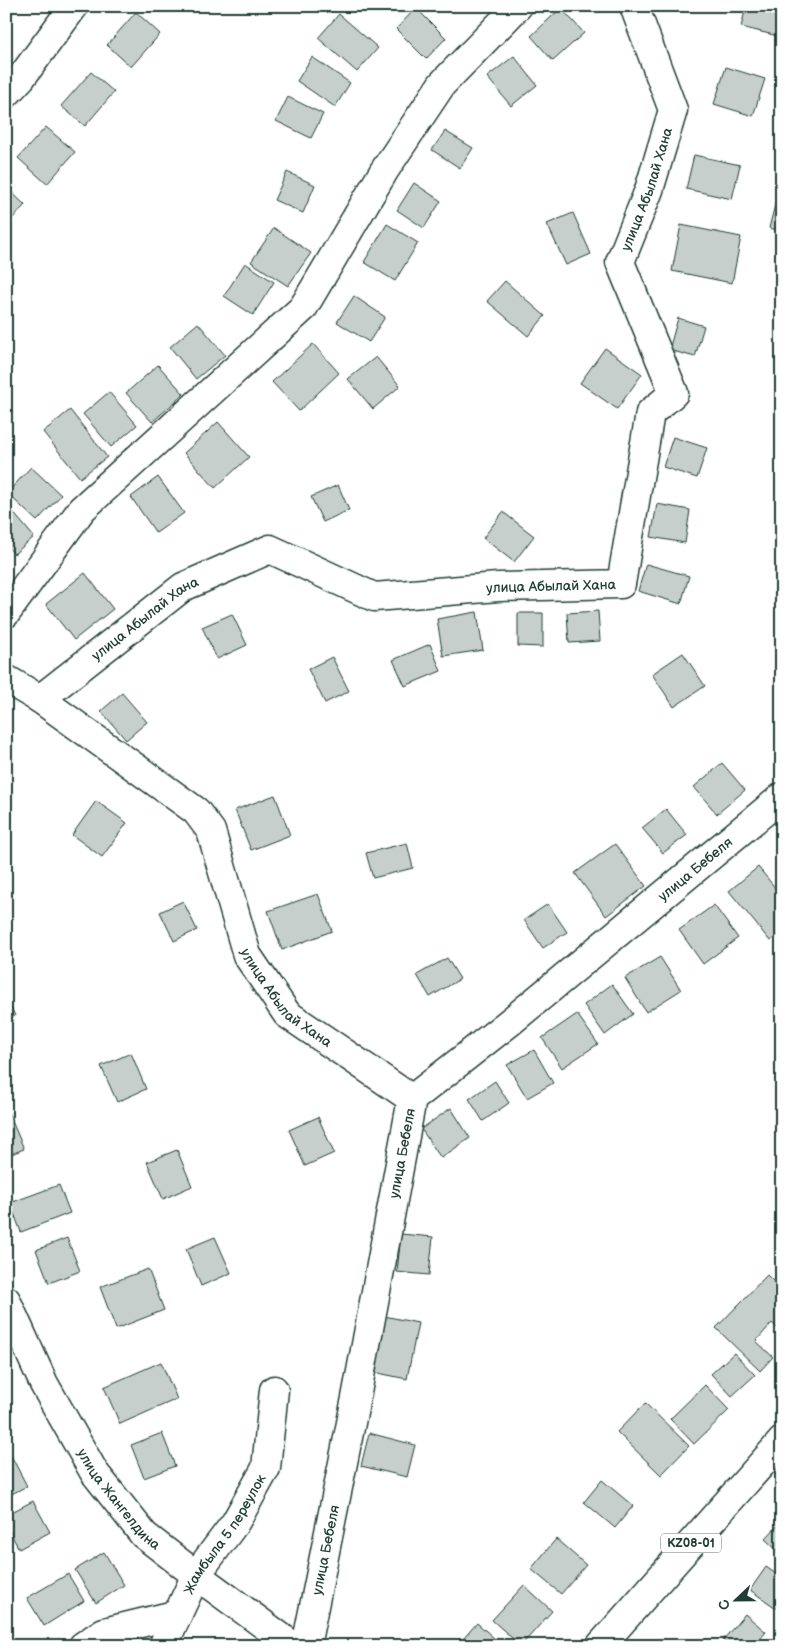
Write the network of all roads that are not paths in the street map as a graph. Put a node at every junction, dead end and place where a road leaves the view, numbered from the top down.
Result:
1 (74, 6) edge
2 (518, 6) edge
3 (634, 6) edge
4 (11, 77) edge
5 (6, 613) edge
6 (6, 679) edge
7 (40, 699) junction
8 (782, 798) edge
9 (412, 1099) junction
10 (6, 1300) edge
11 (274, 1390) dead end
12 (782, 1441) edge
13 (196, 1575) junction
14 (178, 1614) junction
15 (84, 1646) edge
16 (164, 1646) edge
17 (293, 1646) edge
18 (306, 1646) edge
19 (600, 1646) edge

1 - 4 street
2 - 5 street
3 - 7 street, улица Абылай Хана
6 - 7 street, улица Абылай Хана
7 - 9 street, улица Абылай Хана
8 - 9 street, улица Бебеля
9 - 18 street, улица Бебеля
10 - 13 street, улица Жангелдина
11 - 13 street, Жамбыла 5 переулок
12 - 19 street, KZ08-01
13 - 14 street, Жамбыла 5 переулок
13 - 17 street, улица Жангелдина
14 - 15 street
14 - 16 street, Жамбыла 5 переулок

